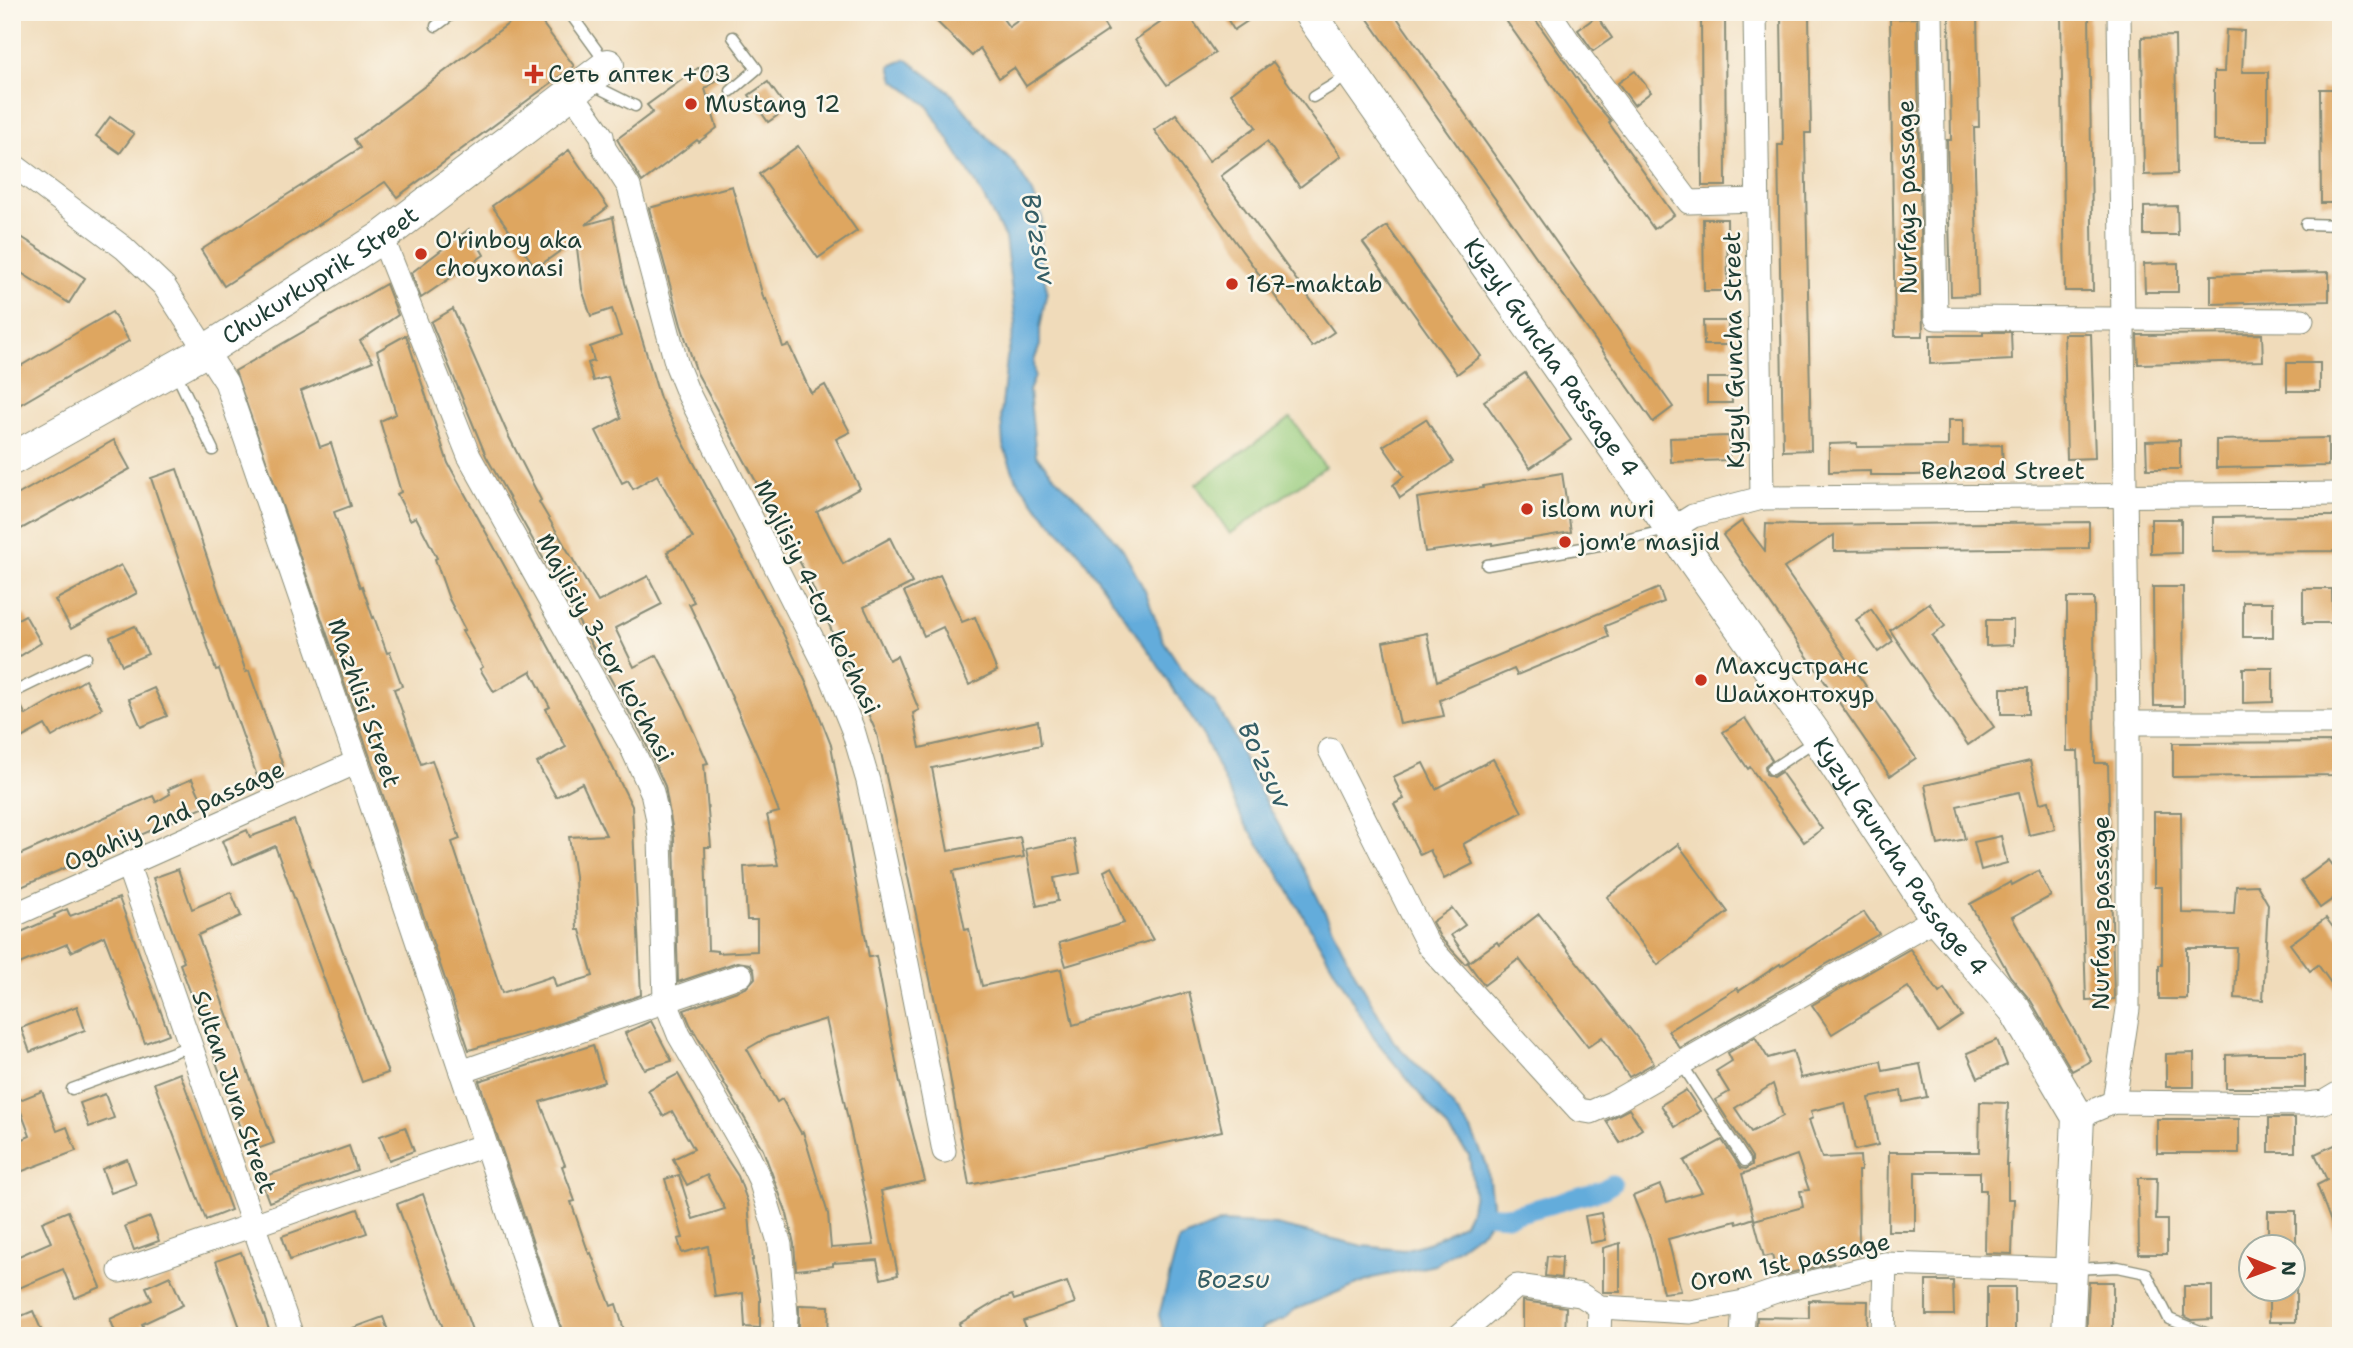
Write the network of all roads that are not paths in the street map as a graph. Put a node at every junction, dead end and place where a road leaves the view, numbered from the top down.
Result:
1 (455, 12) edge
2 (569, 12) edge
3 (1310, 12) edge
4 (1549, 12) edge
5 (1755, 12) edge
6 (1931, 12) edge
7 (2119, 12) edge
8 (436, 26) dead end
9 (733, 37) dead end
10 (1354, 73) junction
11 (588, 79) junction
12 (731, 91) dead end
13 (1312, 97) dead end
14 (635, 106) dead end
15 (12, 164) edge
16 (1757, 201) junction
17 (2306, 224) dead end
18 (2341, 225) edge
19 (382, 237) junction
20 (2124, 318) junction
21 (2302, 320) dead end
22 (205, 351) junction
23 (174, 369) junction
24 (213, 450) dead end
25 (12, 459) edge
26 (2341, 494) edge
27 (2125, 496) junction
28 (1762, 498) junction
29 (1672, 529) junction
30 (1487, 565) dead end
31 (86, 657) dead end
32 (12, 693) edge
33 (2128, 723) junction
34 (2341, 723) edge
35 (1818, 738) junction
36 (1330, 750) dead end
37 (357, 762) junction
38 (1772, 769) dead end
39 (128, 866) junction
40 (12, 916) edge
41 (1936, 918) junction
42 (741, 975) dead end
43 (665, 1000) junction
44 (190, 1046) junction
45 (1681, 1063) junction
46 (461, 1072) junction
47 (72, 1088) dead end
48 (2341, 1092) edge
49 (2114, 1102) junction
50 (2078, 1117) junction
51 (485, 1145) junction
52 (944, 1151) dead end
53 (1745, 1161) dead end
54 (253, 1224) junction
55 (1885, 1264) junction
56 (2070, 1270) junction
57 (120, 1271) dead end
58 (1744, 1302) junction
59 (1600, 1307) junction
60 (292, 1336) edge
61 (550, 1336) edge
62 (786, 1336) edge
63 (1459, 1336) edge
64 (1599, 1336) edge
65 (1742, 1336) edge
66 (1883, 1336) edge
67 (2068, 1336) edge
68 (2213, 1336) edge

1 - 8 lane
2 - 11 lane
3 - 10 street, Kyzyl Guncha Passage 4
4 - 16 street, Kyzyl Guncha Street
5 - 16 street, Kyzyl Guncha Street
6 - 20 street, Nurfayz passage
7 - 20 street, Nurfayz passage
9 - 12 lane
10 - 13 lane
10 - 29 street, Kyzyl Guncha Passage 4
11 - 14 lane
11 - 19 street, Chukurkuprik Street
11 - 52 street, Majlisiy 4-tor ko'chasi
15 - 22 street, Mazhlisi Street
16 - 28 street, Kyzyl Guncha Street
17 - 18 lane
19 - 22 street, Chukurkuprik Street
19 - 43 street, Majlisiy 3-tor ko'chasi
20 - 21 street, Nurfayz passage
20 - 27 street, Nurfayz passage
22 - 23 street, Chukurkuprik Street
22 - 37 street, Mazhlisi Street
23 - 24 lane
23 - 25 street, Chukurkuprik Street
26 - 27 street, Behzod Street
27 - 28 street, Behzod Street
27 - 33 street, Nurfayz passage
28 - 29 street, Behzod Street
29 - 30 lane
29 - 35 street, Kyzyl Guncha Passage 4
31 - 32 lane
33 - 34 street
33 - 49 street, Nurfayz passage
35 - 38 lane
35 - 41 street, Kyzyl Guncha Passage 4
36 - 45 street
37 - 39 street, Ogahiy 2nd passage
37 - 46 street, Mazhlisi Street
39 - 40 street, Ogahiy 2nd passage
39 - 44 street, Sultan Jura Street
41 - 45 street
41 - 50 street, Kyzyl Guncha Passage 4
42 - 43 street
43 - 46 street
43 - 62 street, Majlisiy 3-tor ko'chasi
44 - 47 lane
44 - 54 street, Sultan Jura Street
45 - 53 lane
46 - 51 street, Mazhlisi Street
48 - 49 street
49 - 50 street
50 - 56 street
51 - 54 street
51 - 61 street, Mazhlisi Street
54 - 57 street
54 - 60 street, Sultan Jura Street
55 - 56 street, Orom 1st passage
55 - 58 street, Orom 1st passage
55 - 66 street
56 - 67 street
56 - 68 lane
58 - 59 street, Orom 1st passage
58 - 65 street
59 - 63 street, Orom 1st passage
59 - 64 street

